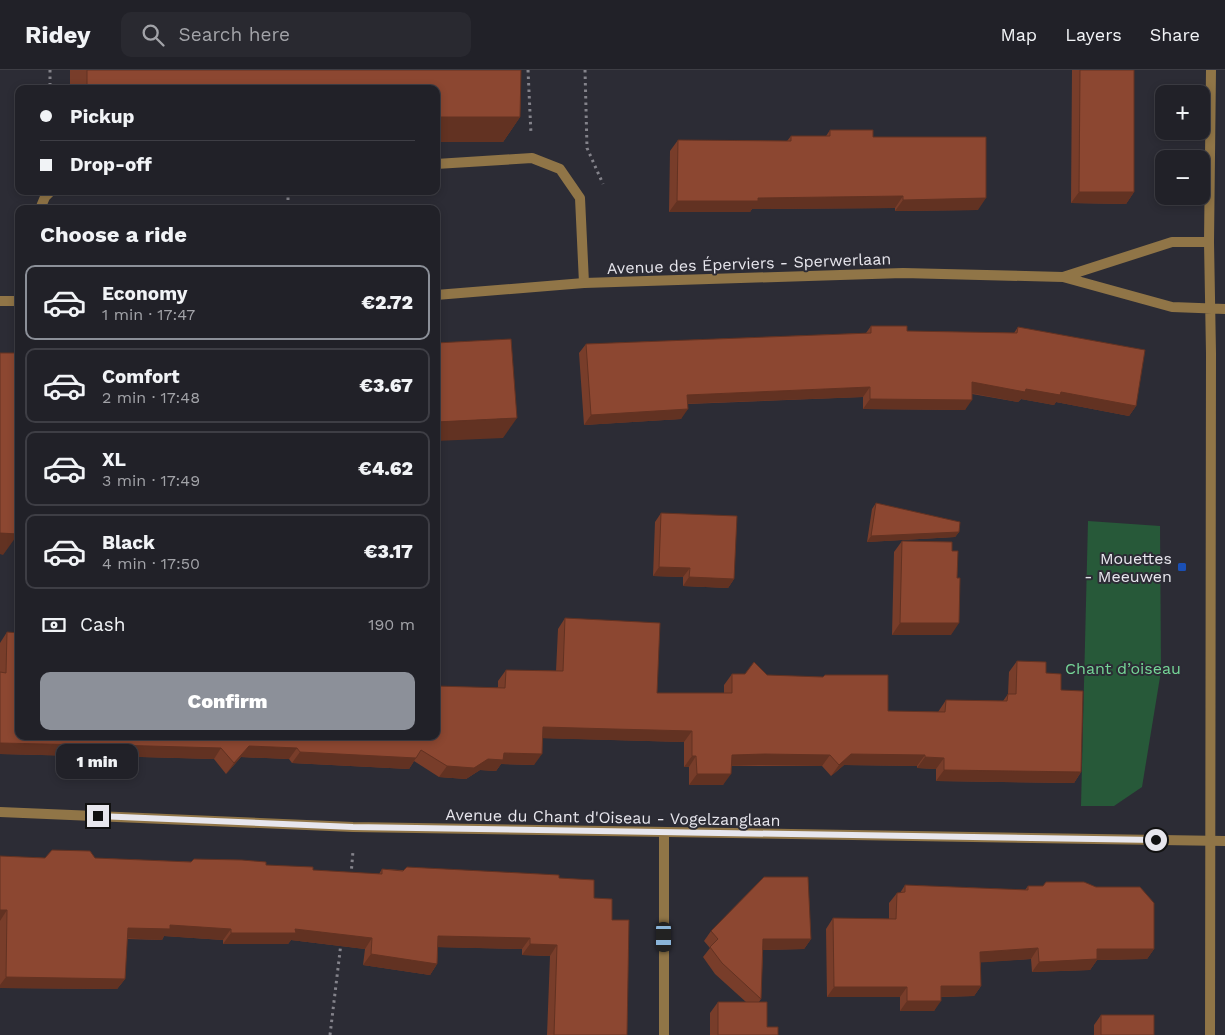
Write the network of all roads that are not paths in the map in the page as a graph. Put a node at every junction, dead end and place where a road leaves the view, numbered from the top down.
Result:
1 (1211, 70) edge
2 (440, 164) edge
3 (1209, 242) junction
4 (1063, 277) junction
5 (584, 284) junction
6 (440, 295) edge
7 (0, 301) edge
8 (15, 301) edge
9 (1209, 309) junction
10 (1225, 309) edge
11 (0, 812) edge
12 (664, 834) junction
13 (1209, 841) junction
14 (1225, 841) edge
15 (664, 1035) edge
16 (1210, 1035) edge

1 - 3 street
2 - 5 street
3 - 4 street, Avenue des Éperviers - Sperwerlaan
3 - 9 street
4 - 5 street, Avenue des Éperviers - Sperwerlaan
4 - 9 street, Avenue des Éperviers - Sperwerlaan
5 - 6 street, Avenue des Éperviers - Sperwerlaan
7 - 8 street
9 - 10 street, Avenue des Éperviers - Sperwerlaan
9 - 13 street
11 - 12 street, Avenue du Chant d'Oiseau - Vogelzanglaan
12 - 13 street, Avenue du Chant d'Oiseau - Vogelzanglaan
12 - 15 street
13 - 14 street, Avenue du Chant d'Oiseau - Vogelzanglaan
13 - 16 street

